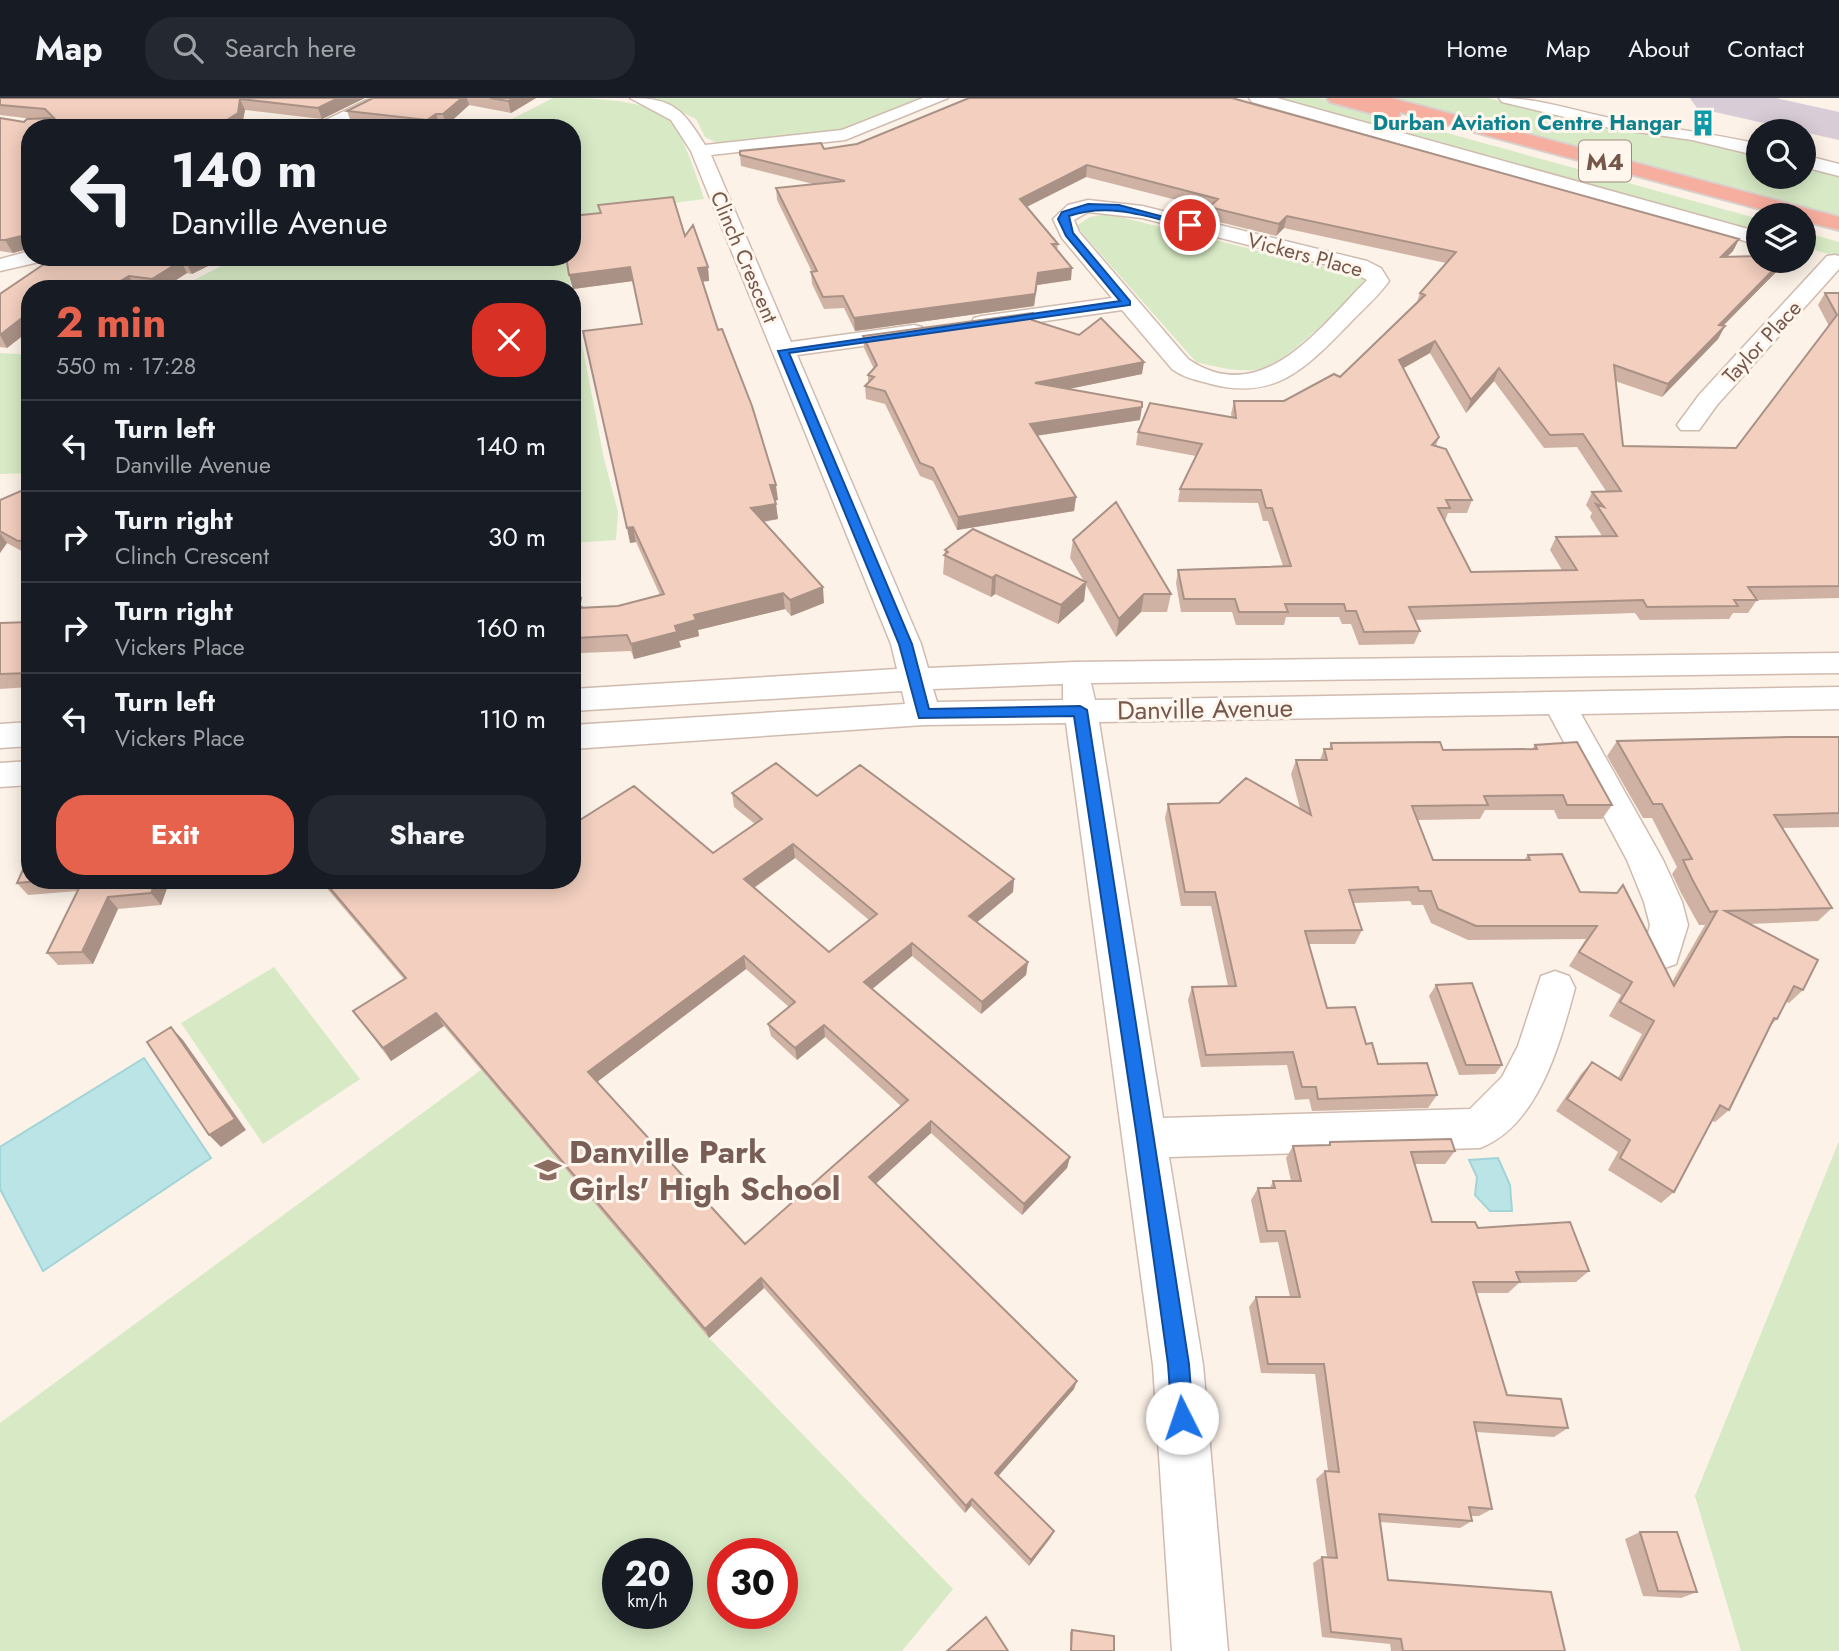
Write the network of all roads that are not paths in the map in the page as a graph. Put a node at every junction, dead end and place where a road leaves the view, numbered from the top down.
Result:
1 (385, 98) edge
2 (639, 98) edge
3 (939, 98) edge
4 (1258, 98) edge
5 (1336, 98) edge
6 (1370, 98) edge
7 (1508, 98) edge
8 (338, 119) edge
9 (1746, 147) edge
10 (700, 151) junction
11 (1816, 164) edge
12 (1839, 170) edge
13 (1746, 210) edge
14 (1839, 224) edge
15 (1816, 229) edge
16 (1746, 235) edge
17 (1839, 235) edge
18 (1829, 259) edge
19 (21, 260) edge
20 (0, 265) edge
21 (1126, 303) junction
22 (962, 326) edge
23 (934, 329) edge
24 (783, 351) junction
25 (1690, 425) dead end
26 (1839, 663) edge
27 (915, 679) junction
28 (1078, 692) junction
29 (1839, 698) edge
30 (581, 699) edge
31 (1559, 703) junction
32 (924, 714) junction
33 (21, 735) edge
34 (0, 736) edge
35 (581, 736) edge
36 (21, 774) edge
37 (0, 775) edge
38 (1662, 953) dead end
39 (1555, 988) dead end
40 (1147, 1138) junction
41 (1200, 1651) edge

1 - 8 street
2 - 10 street, Clinch Crescent
3 - 10 street
4 - 16 street
5 - 13 highway, M4
6 - 14 highway, M4
7 - 9 street
10 - 24 street, Clinch Crescent
11 - 12 street
15 - 17 highway
18 - 25 street, Taylor Place
19 - 20 street
21 - 21 street, Vickers Place
21 - 22 street
23 - 24 street
24 - 27 street, Clinch Crescent
26 - 28 street, Danville Avenue
27 - 28 street, Danville Avenue
27 - 30 street, Danville Avenue
27 - 32 street, Clinch Crescent
28 - 31 street, Danville Avenue
28 - 32 street, Danville Avenue
28 - 40 street
29 - 31 street, Danville Avenue
31 - 38 street
32 - 35 street, Danville Avenue
33 - 34 street
36 - 37 street
39 - 40 street
40 - 41 street

